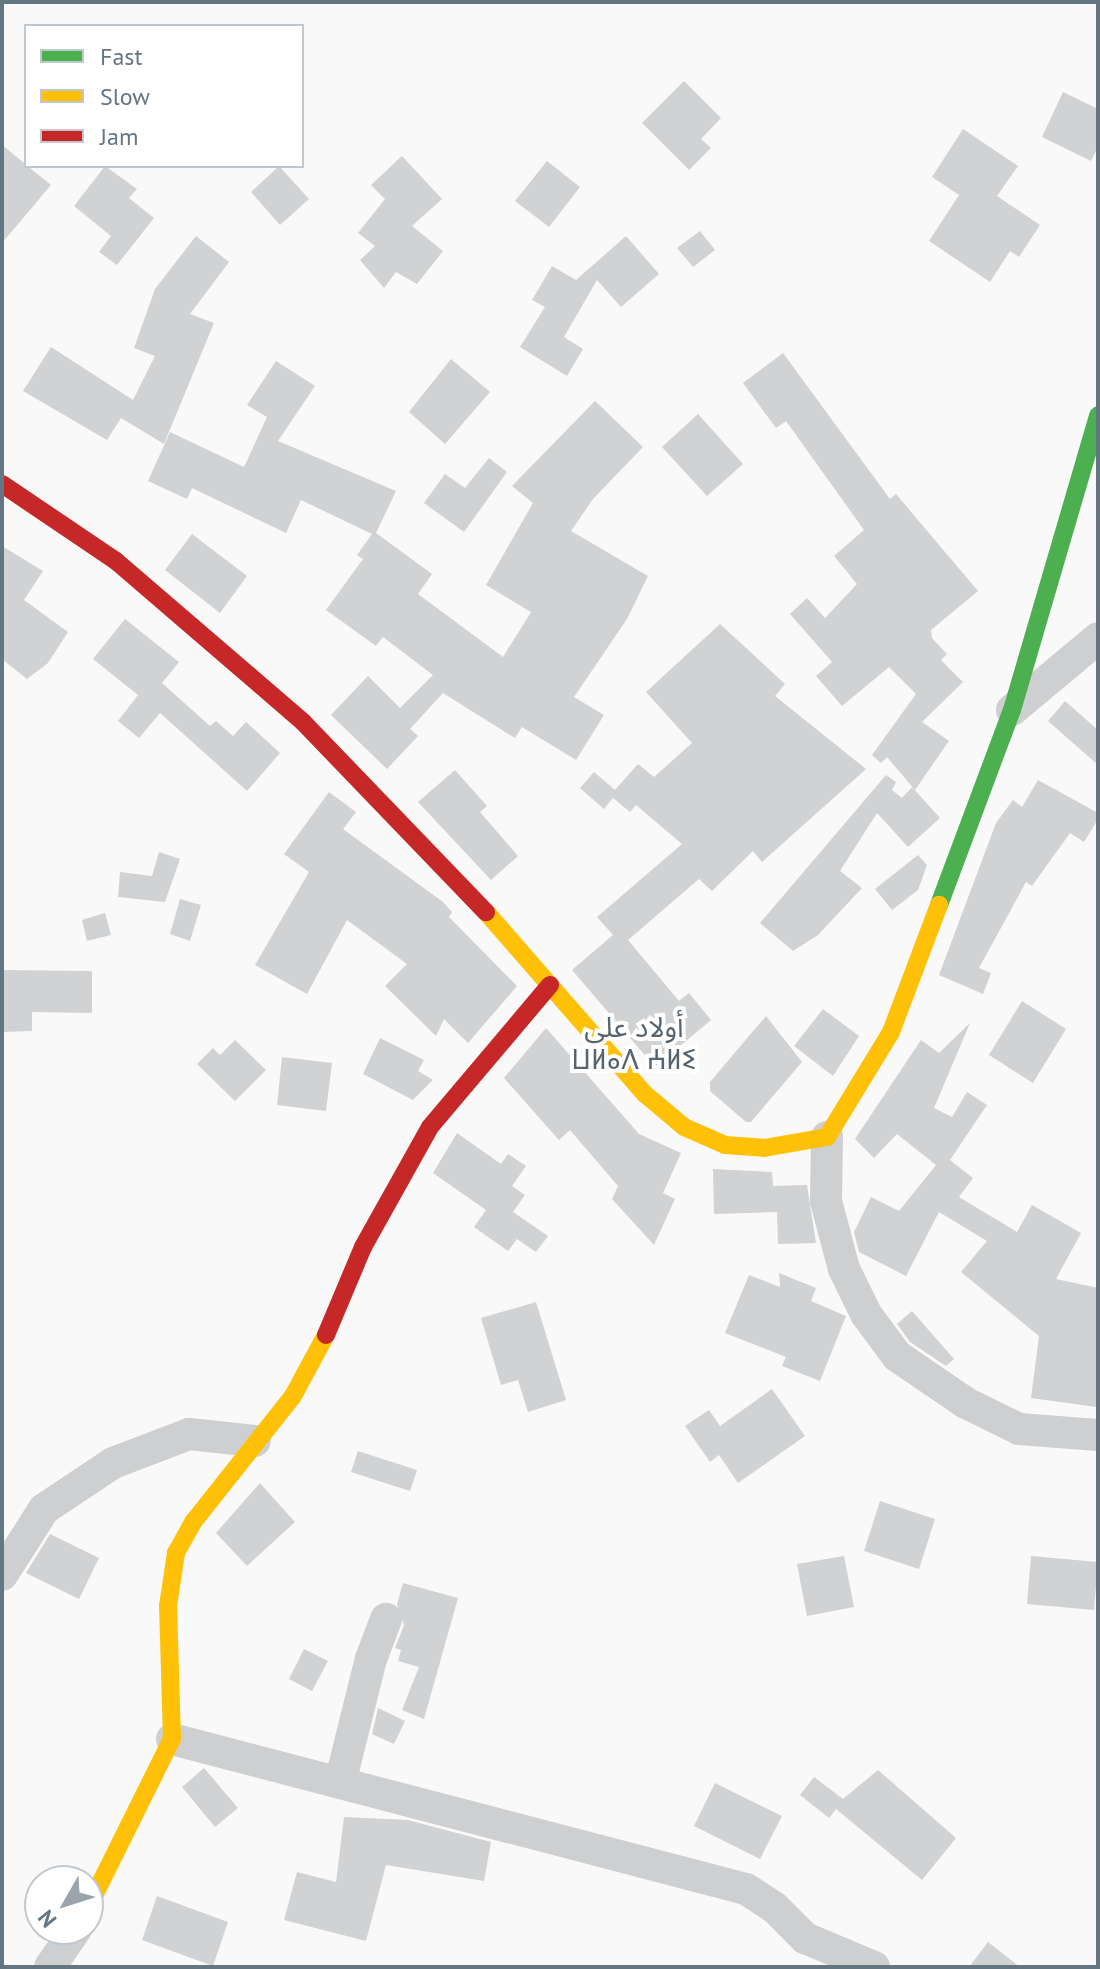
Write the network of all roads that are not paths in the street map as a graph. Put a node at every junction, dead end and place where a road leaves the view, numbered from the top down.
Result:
1 (1098, 415) edge
2 (2, 484) edge
3 (1098, 638) edge
4 (1012, 710) junction
5 (550, 985) junction
6 (827, 1137) junction
7 (1098, 1435) edge
8 (255, 1441) junction
9 (2, 1575) edge
10 (386, 1619) dead end
11 (172, 1739) junction
12 (340, 1783) junction
13 (104, 1876) edge
14 (65, 1945) edge
15 (50, 1967) edge
16 (874, 1967) edge

1 - 4 street
2 - 5 street
3 - 4 street
4 - 6 street
5 - 6 street
5 - 8 street
6 - 7 street
8 - 9 street
8 - 11 street
10 - 12 street
11 - 12 street
11 - 13 street
12 - 16 street
14 - 15 street

